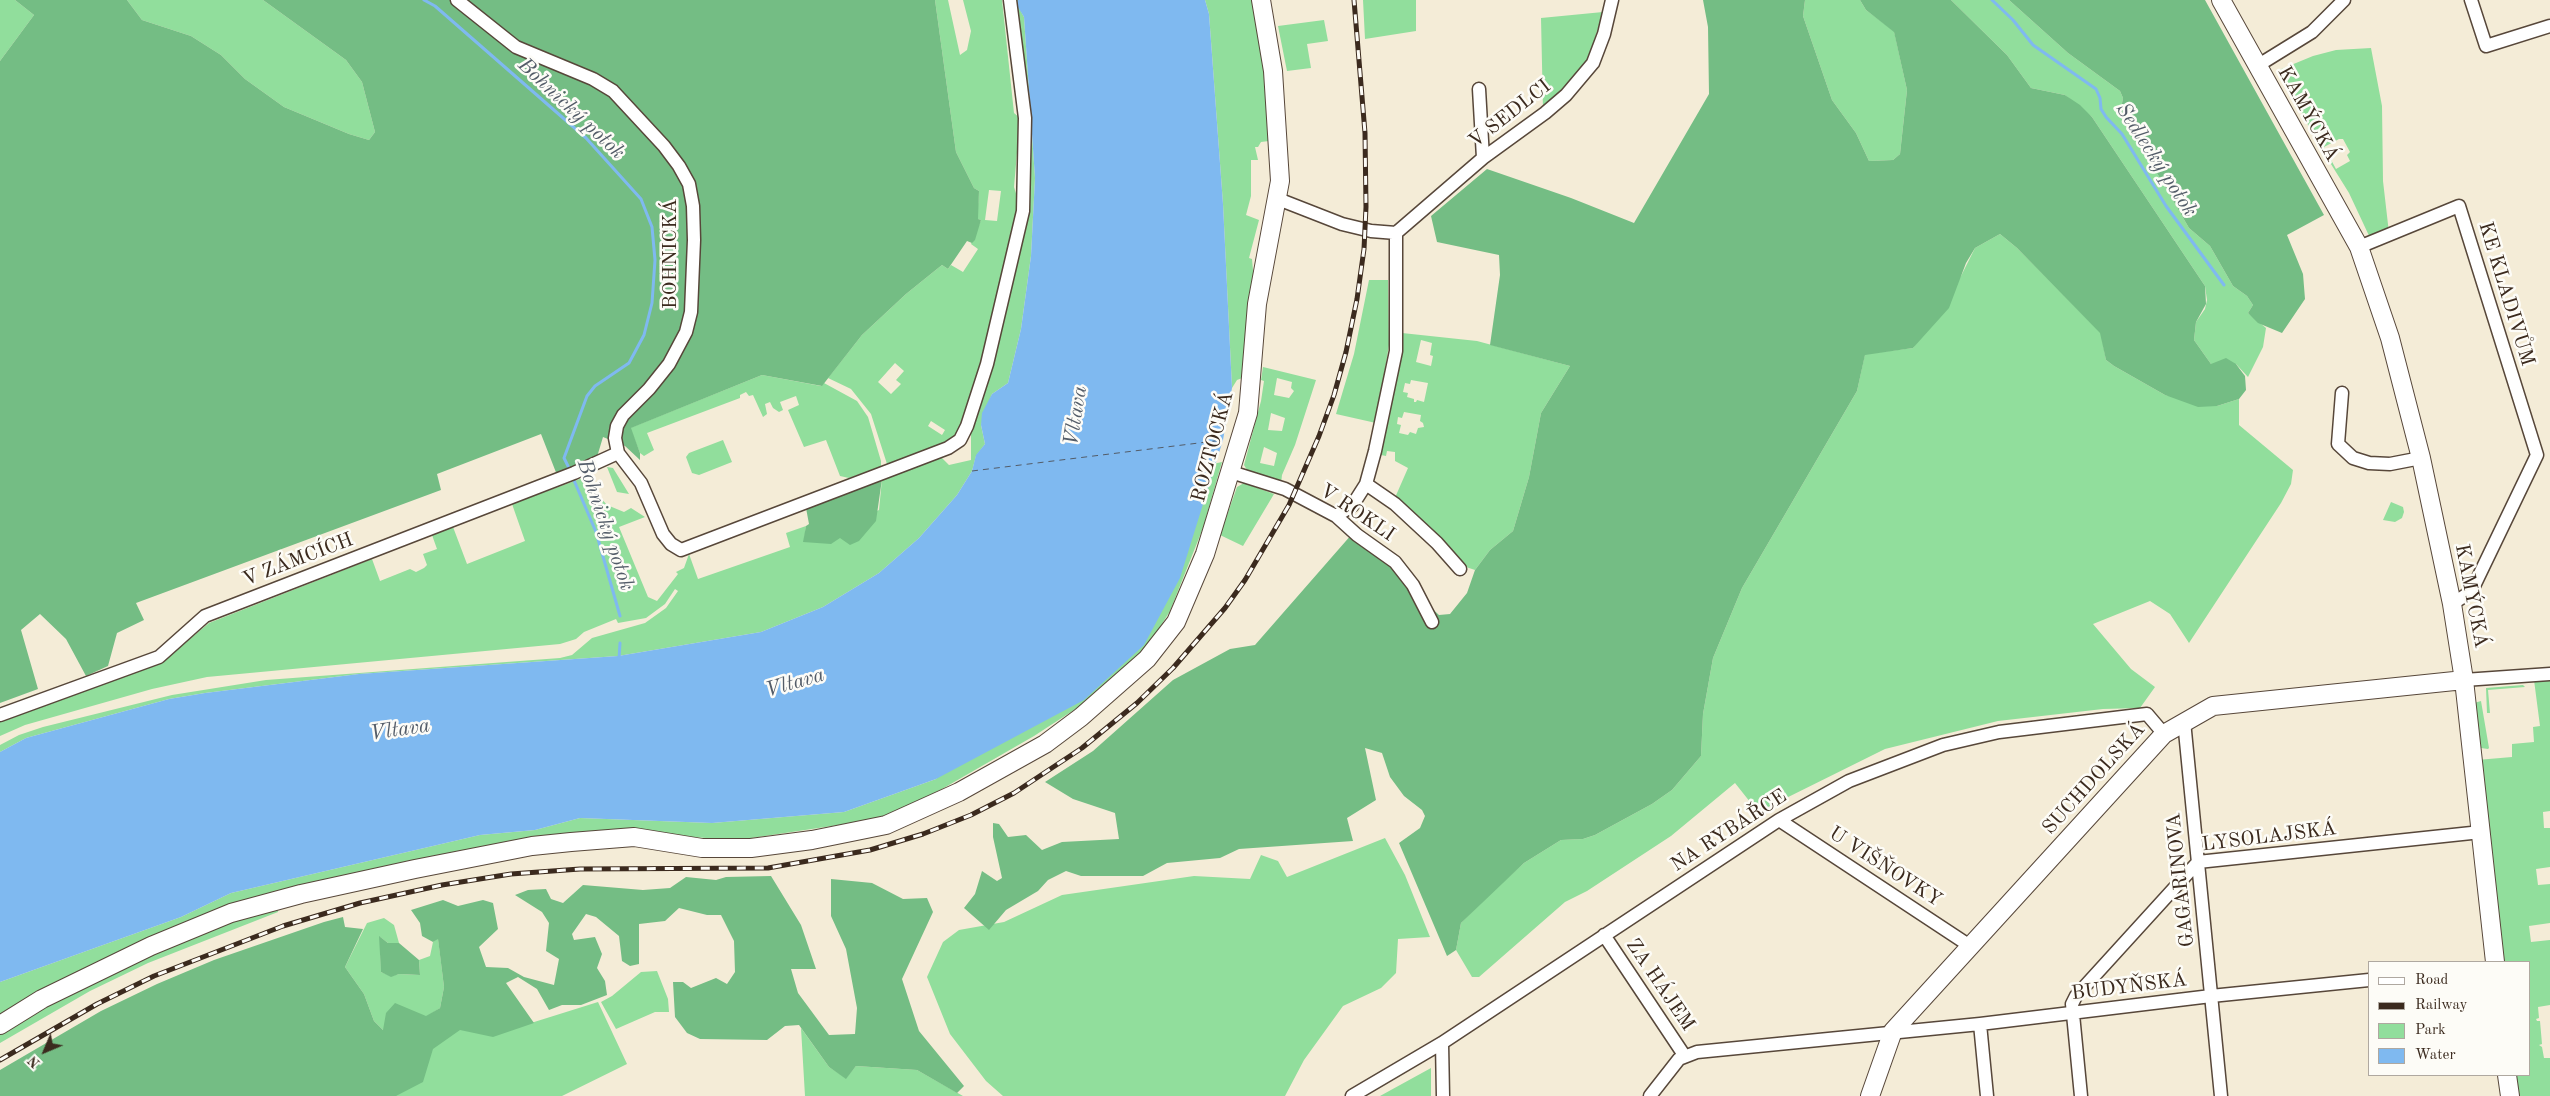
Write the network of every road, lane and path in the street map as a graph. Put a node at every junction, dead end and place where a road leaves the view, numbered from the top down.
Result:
1 (457, 0) edge
2 (1010, 0) edge
3 (1261, 0) edge
4 (1612, 0) edge
5 (2221, 0) edge
6 (2344, 0) edge
7 (2471, 0) edge
8 (2550, 26) edge
9 (2257, 66) junction
10 (1479, 89) dead end
11 (1483, 158) junction
12 (1278, 199) junction
13 (1396, 233) junction
14 (2359, 247) junction
15 (2342, 394) dead end
16 (618, 453) junction
17 (2421, 458) junction
18 (1231, 472) junction
19 (1366, 484) junction
20 (1336, 516) junction
21 (1460, 569) dead end
22 (2452, 604) junction
23 (1432, 622) dead end
24 (2550, 674) edge
25 (2464, 680) junction
26 (0, 715) edge
27 (2184, 721) junction
28 (2164, 734) junction
29 (1779, 820) junction
30 (2481, 832) junction
31 (2198, 862) junction
32 (1604, 935) junction
33 (1970, 946) junction
34 (2495, 961) edge
35 (2368, 980) edge
36 (2211, 996) junction
37 (2072, 1013) junction
38 (1980, 1024) junction
39 (0, 1026) edge
40 (1894, 1031) junction
41 (1442, 1043) junction
42 (1684, 1055) junction
43 (2507, 1076) edge
44 (1352, 1096) edge
45 (1443, 1096) edge
46 (1650, 1096) edge
47 (1870, 1096) edge
48 (1987, 1096) edge
49 (2081, 1096) edge
50 (2221, 1096) edge
51 (2510, 1096) edge

1 - 16 street, BOHNICKÁ
2 - 16 street
3 - 12 main road, ROZTOCKÁ
4 - 11 street, V SEDLCI
5 - 9 main road, KAMÝCKÁ
6 - 9 street
7 - 8 street
9 - 14 main road, KAMÝCKÁ
10 - 11 street
11 - 13 street, V SEDLCI
12 - 13 street
12 - 18 main road, ROZTOCKÁ
13 - 19 street
14 - 17 main road, KAMÝCKÁ
14 - 22 street, KE KLADIVŮM
15 - 17 street
16 - 26 street, V ZÁMCÍCH
17 - 22 main road, KAMÝCKÁ
18 - 20 street, V ROKLI
18 - 39 main road, ROZTOCKÁ
19 - 20 street
19 - 21 street
20 - 23 street, V ROKLI
22 - 25 main road, KAMÝCKÁ
24 - 25 street
25 - 27 main road, SUCHDOLSKÁ
25 - 30 main road, KAMÝCKÁ
27 - 28 main road, SUCHDOLSKÁ
27 - 31 street, GAGARINOVA
28 - 29 street, NA RYBÁŘCE
28 - 33 main road, SUCHDOLSKÁ
29 - 32 street, NA RYBÁŘCE
29 - 33 street, U VIŠŇOVKY
30 - 31 street, LYSOLAJSKÁ
30 - 34 main road, KAMÝCKÁ
31 - 36 street, GAGARINOVA
31 - 37 street, LYSOLAJSKÁ
32 - 41 street, NA RYBÁŘCE
32 - 42 street, ZA HÁJEM
33 - 40 main road, SUCHDOLSKÁ
35 - 36 street, BUDYŇSKÁ
36 - 37 street, BUDYŇSKÁ
36 - 50 street, GAGARINOVA
37 - 38 street, BUDYŇSKÁ
37 - 49 street
38 - 40 street, BUDYŇSKÁ
38 - 48 street
40 - 42 street, BUDYŇSKÁ
40 - 47 main road, SUCHDOLSKÁ
41 - 44 street, NA RYBÁŘCE
41 - 45 street
42 - 46 street
43 - 51 main road

